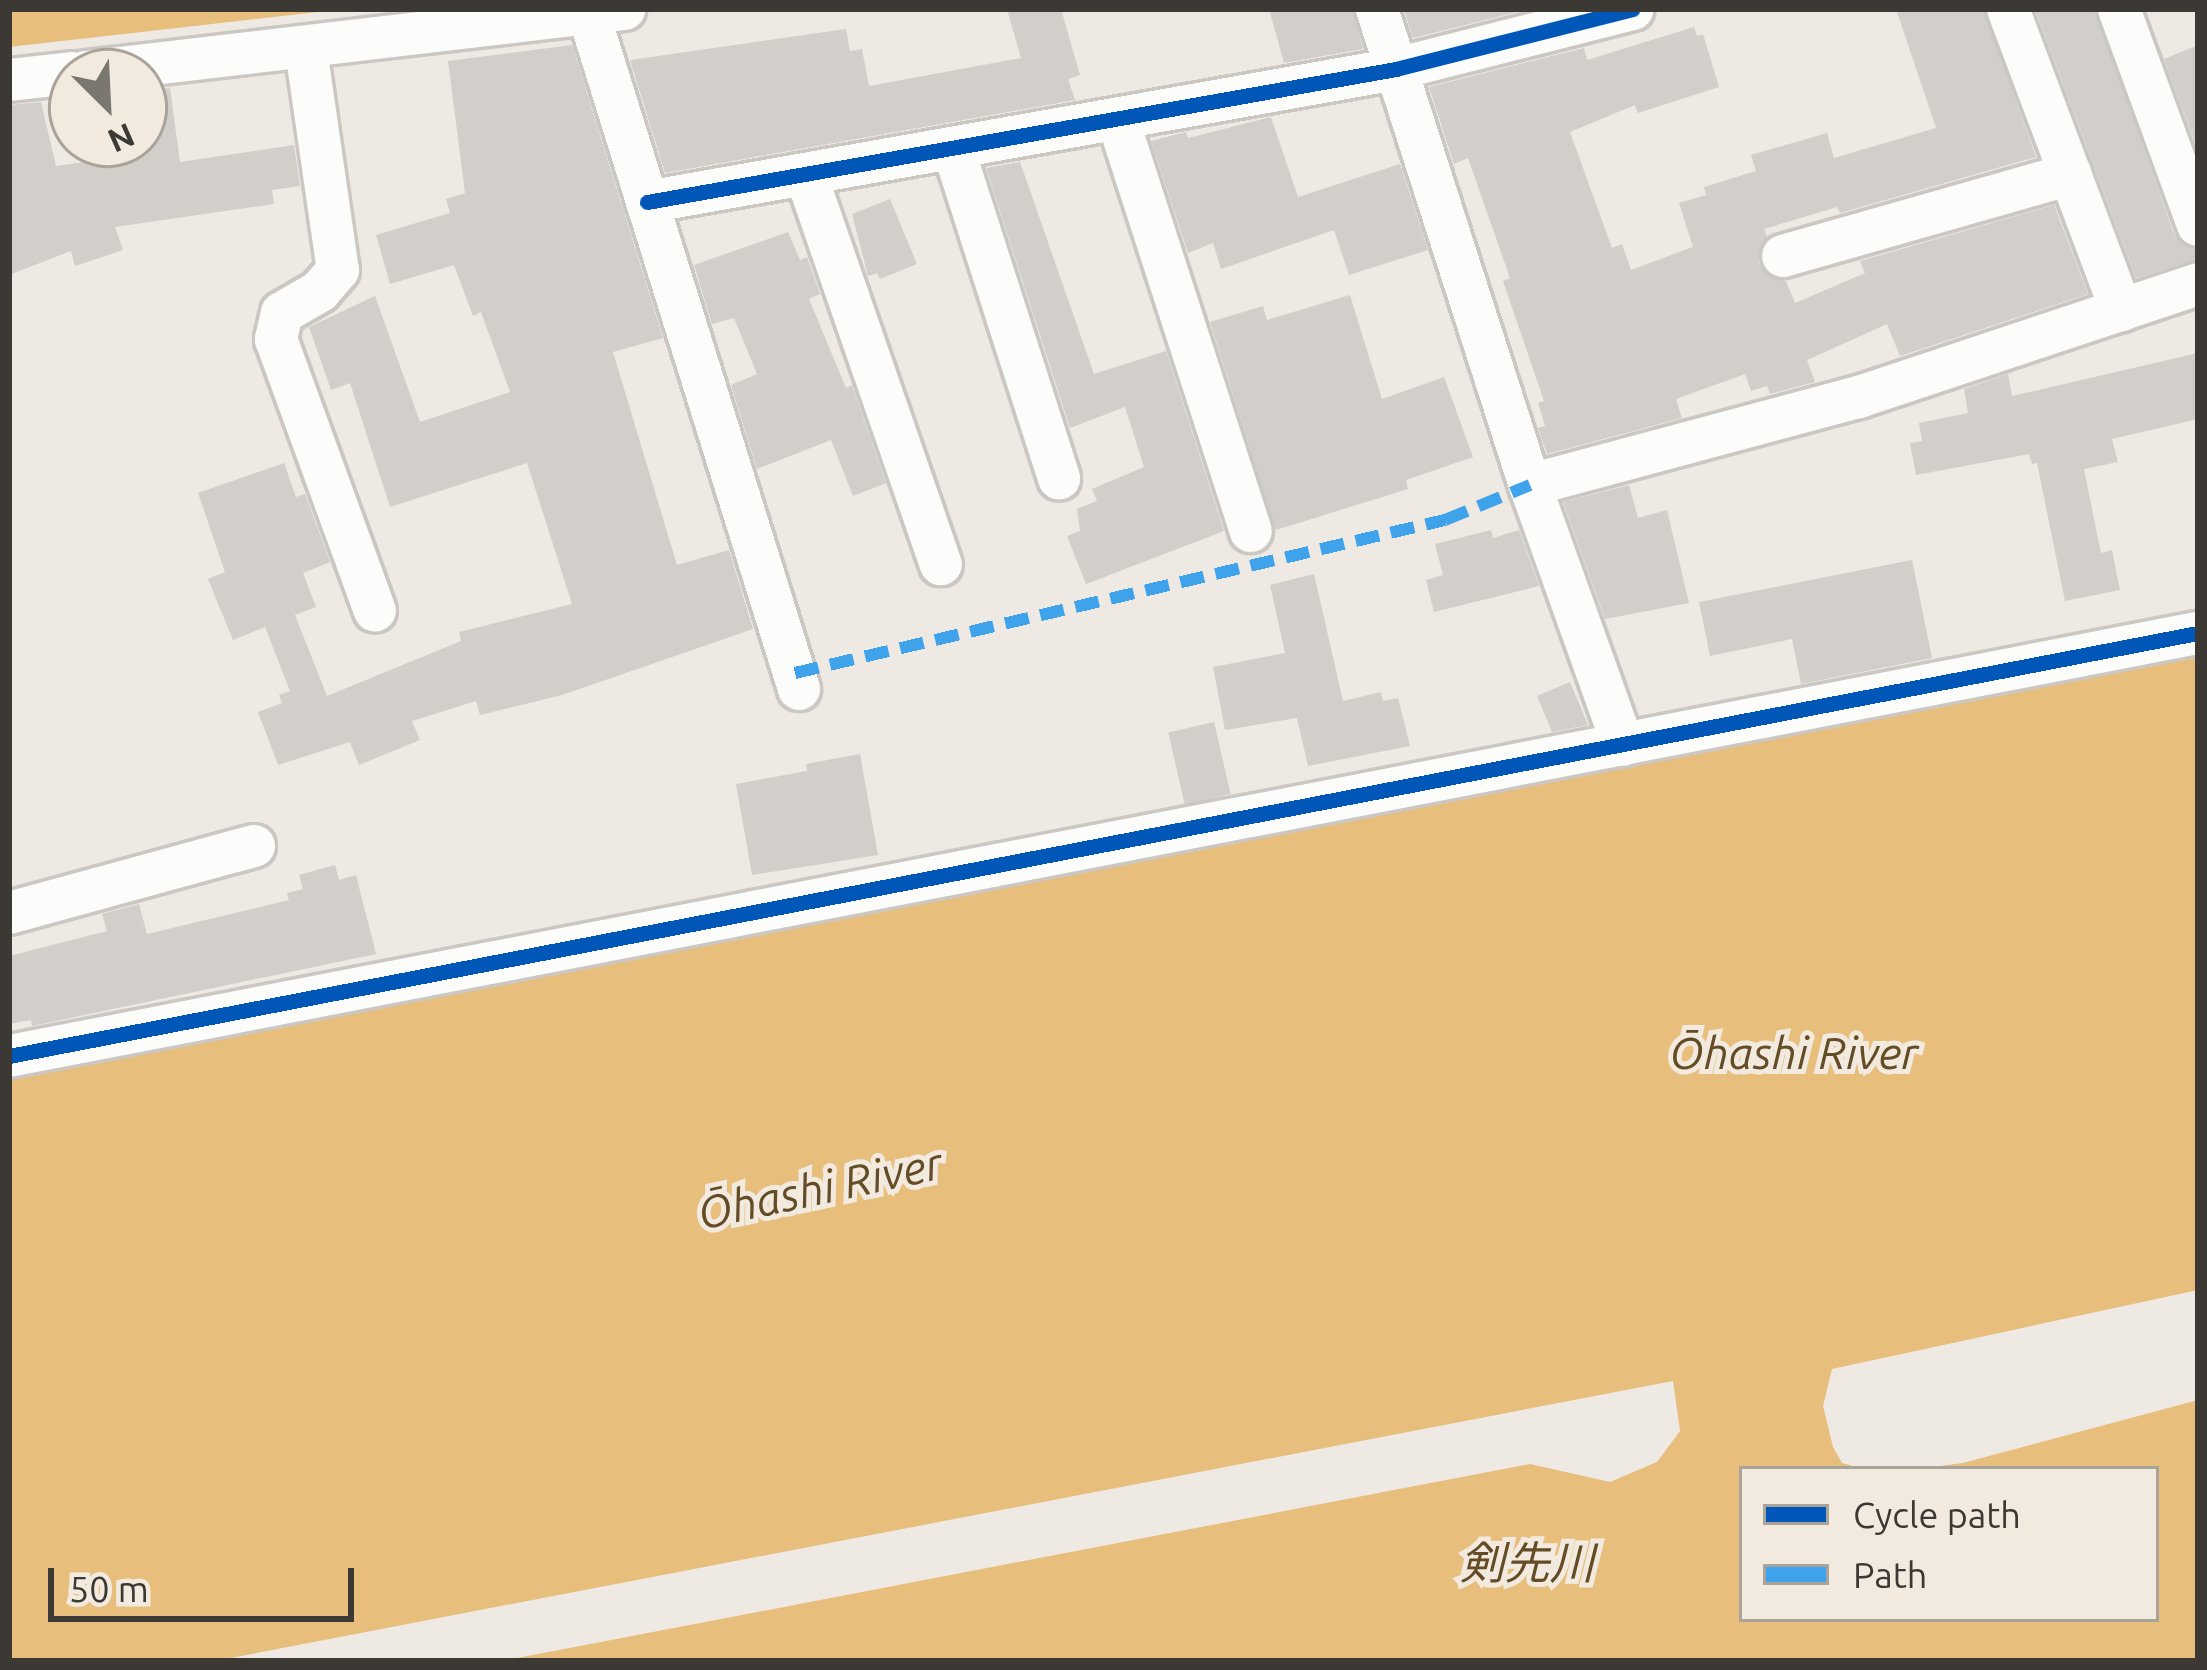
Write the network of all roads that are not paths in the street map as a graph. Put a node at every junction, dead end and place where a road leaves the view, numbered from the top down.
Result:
1 (1377, 9) edge
2 (1633, 9) edge
3 (2008, 9) edge
4 (2119, 9) edge
5 (606, 12) edge
6 (306, 49) junction
7 (168, 63) edge
8 (1396, 69) junction
9 (48, 76) edge
10 (9, 80) edge
11 (1118, 120) junction
12 (954, 151) junction
13 (2071, 174) junction
14 (806, 175) junction
15 (647, 202) junction
16 (2198, 225) edge
17 (1783, 256) dead end
18 (2198, 284) edge
19 (2121, 310) junction
20 (1059, 479) dead end
21 (1531, 485) junction
22 (1251, 531) dead end
23 (941, 564) dead end
24 (375, 611) dead end
25 (2198, 633) edge
26 (800, 689) dead end
27 (1623, 745) junction
28 (254, 846) dead end
29 (9, 913) edge
30 (9, 1056) edge

1 - 8 street
2 - 8 street
3 - 13 street
4 - 16 street
5 - 6 street
5 - 15 street
6 - 7 street
6 - 24 street
8 - 11 street
8 - 21 street
9 - 10 street
11 - 12 street
11 - 22 street
12 - 14 street
12 - 20 street
13 - 17 street
13 - 19 street
14 - 15 street
14 - 23 street
15 - 26 street
18 - 19 street
19 - 21 street
21 - 27 street
25 - 27 street
27 - 30 street
28 - 29 street

